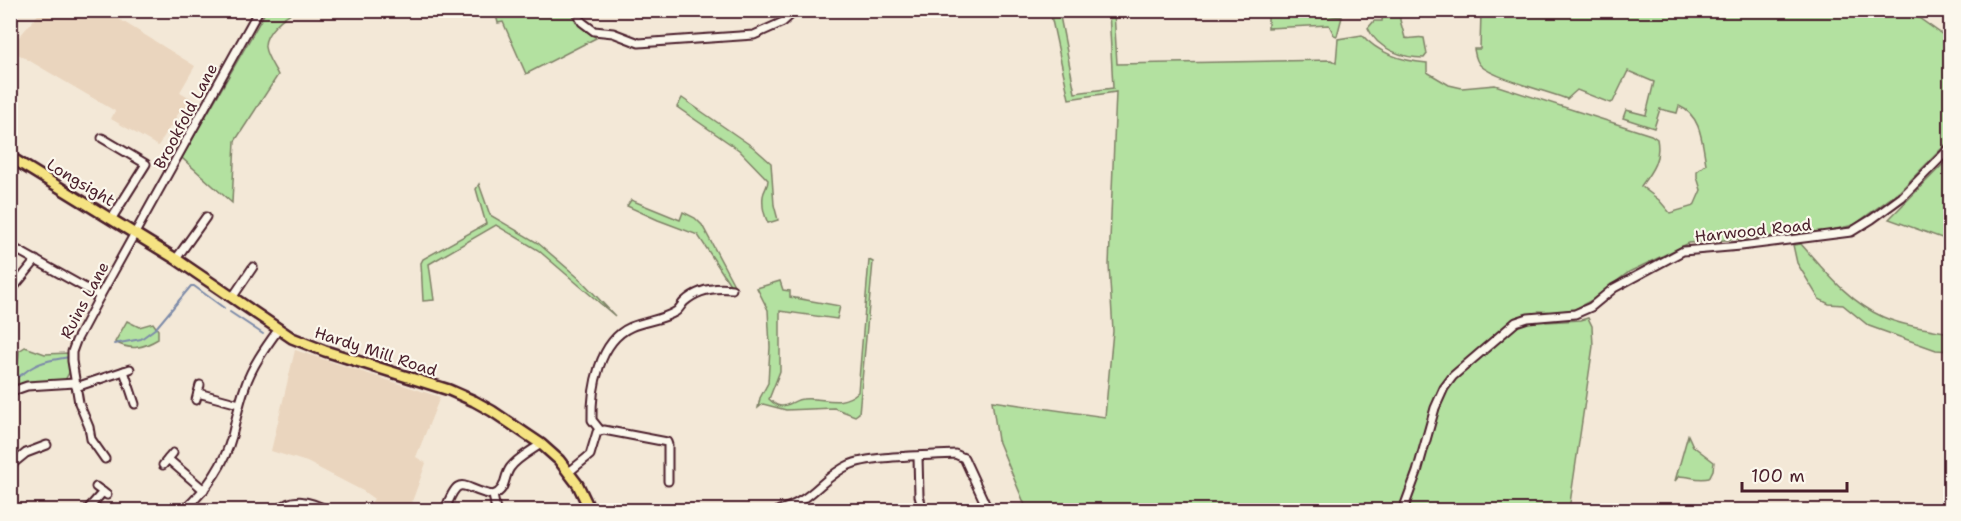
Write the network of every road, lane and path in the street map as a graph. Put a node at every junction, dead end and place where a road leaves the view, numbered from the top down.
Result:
1 (258, 10) edge
2 (576, 10) edge
3 (796, 10) edge
4 (102, 138) dead end
5 (1950, 148) edge
6 (10, 157) edge
7 (206, 217) dead end
8 (112, 218) junction
9 (136, 234) junction
10 (10, 246) edge
11 (176, 259) junction
12 (36, 260) junction
13 (253, 267) dead end
14 (732, 289) dead end
15 (10, 292) edge
16 (100, 296) junction
17 (232, 298) junction
18 (278, 330) junction
19 (75, 385) junction
20 (10, 392) edge
21 (198, 393) dead end
22 (135, 404) dead end
23 (239, 404) junction
24 (600, 430) junction
25 (541, 444) junction
26 (48, 445) dead end
27 (918, 457) junction
28 (105, 459) dead end
29 (168, 459) dead end
30 (10, 466) edge
31 (569, 472) junction
32 (668, 481) dead end
33 (96, 487) dead end
34 (204, 489) junction
35 (493, 495) junction
36 (449, 506) edge
37 (797, 508) edge
38 (87, 510) edge
39 (184, 510) edge
40 (278, 510) edge
41 (327, 510) edge
42 (496, 510) edge
43 (590, 510) edge
44 (779, 510) edge
45 (923, 510) edge
46 (988, 510) edge
47 (1403, 510) edge

1 - 9 street, Brookfold Lane
2 - 3 street
4 - 8 street
5 - 47 street, Harwood Road
6 - 8 main road, Longsight
7 - 11 street
8 - 9 main road, Longsight
9 - 11 main road, Hardy Mill Road
9 - 16 street, Ruins Lane
10 - 12 street
11 - 17 main road, Hardy Mill Road
12 - 15 street
12 - 16 street
13 - 17 street
14 - 24 street
16 - 19 street, Ruins Lane
17 - 18 main road, Hardy Mill Road
18 - 23 street
18 - 25 main road, Hardy Mill Road
19 - 20 street
19 - 22 street
19 - 28 street, Ruins Lane
21 - 23 street
23 - 34 street
24 - 31 street
24 - 32 street
25 - 31 main road, Hardy Mill Road
25 - 35 street
26 - 30 street
27 - 37 street
27 - 45 street
27 - 46 street
29 - 34 street
31 - 43 main road, Hardy Mill Road
33 - 38 street
34 - 39 street
35 - 36 street
35 - 42 street
37 - 44 street
40 - 41 street

